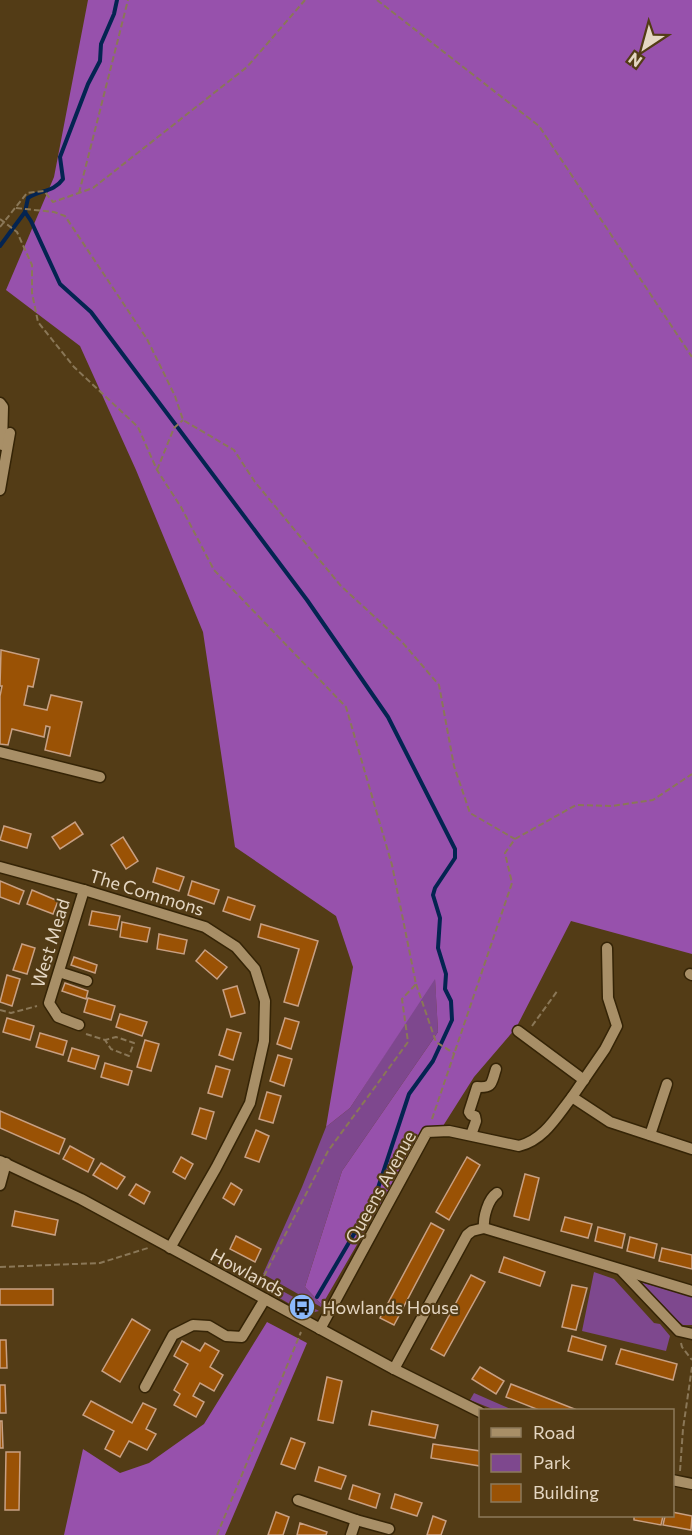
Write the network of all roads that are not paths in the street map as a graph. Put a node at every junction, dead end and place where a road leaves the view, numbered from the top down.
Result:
1 (0, 403) edge
2 (10, 433) dead end
3 (0, 458) edge
4 (0, 490) edge
5 (0, 752) edge
6 (100, 777) dead end
7 (0, 867) edge
8 (84, 890) junction
9 (607, 948) dead end
10 (58, 972) junction
11 (87, 981) dead end
12 (79, 1025) road end
13 (521, 1033) road end
14 (496, 1069) dead end
15 (584, 1080) junction
16 (667, 1084) dead end
17 (572, 1097) junction
18 (650, 1135) junction
19 (471, 1136) junction
20 (692, 1149) edge
21 (3, 1162) edge
22 (0, 1185) edge
23 (497, 1193) dead end
24 (484, 1228) junction
25 (166, 1246) junction
26 (620, 1269) junction
27 (692, 1291) edge
28 (260, 1297) junction
29 (320, 1329) junction
30 (692, 1334) edge
31 (394, 1369) junction
32 (145, 1387) dead end
33 (479, 1412) edge
34 (675, 1481) edge
35 (692, 1484) edge
36 (298, 1500) dead end
37 (356, 1520) junction
38 (389, 1529) dead end
39 (351, 1535) edge

1 - 3 street
2 - 4 street
5 - 6 street
7 - 8 street, The Commons
8 - 10 street, West Mead
8 - 25 street, The Commons
9 - 15 street
10 - 11 street
10 - 12 street, West Mead
13 - 15 street
14 - 19 street
15 - 17 street
16 - 18 street
17 - 18 street
17 - 19 street, Queens Avenue
18 - 20 street
19 - 29 street, Queens Avenue
21 - 22 street
21 - 25 street, Howlands
23 - 24 street
24 - 26 street
24 - 31 street
25 - 28 street, Howlands
26 - 27 street
26 - 30 street
28 - 29 street, Howlands
28 - 32 street
29 - 31 street, Howlands
31 - 33 street, Howlands
34 - 35 street
36 - 37 street
37 - 38 street
37 - 39 street

